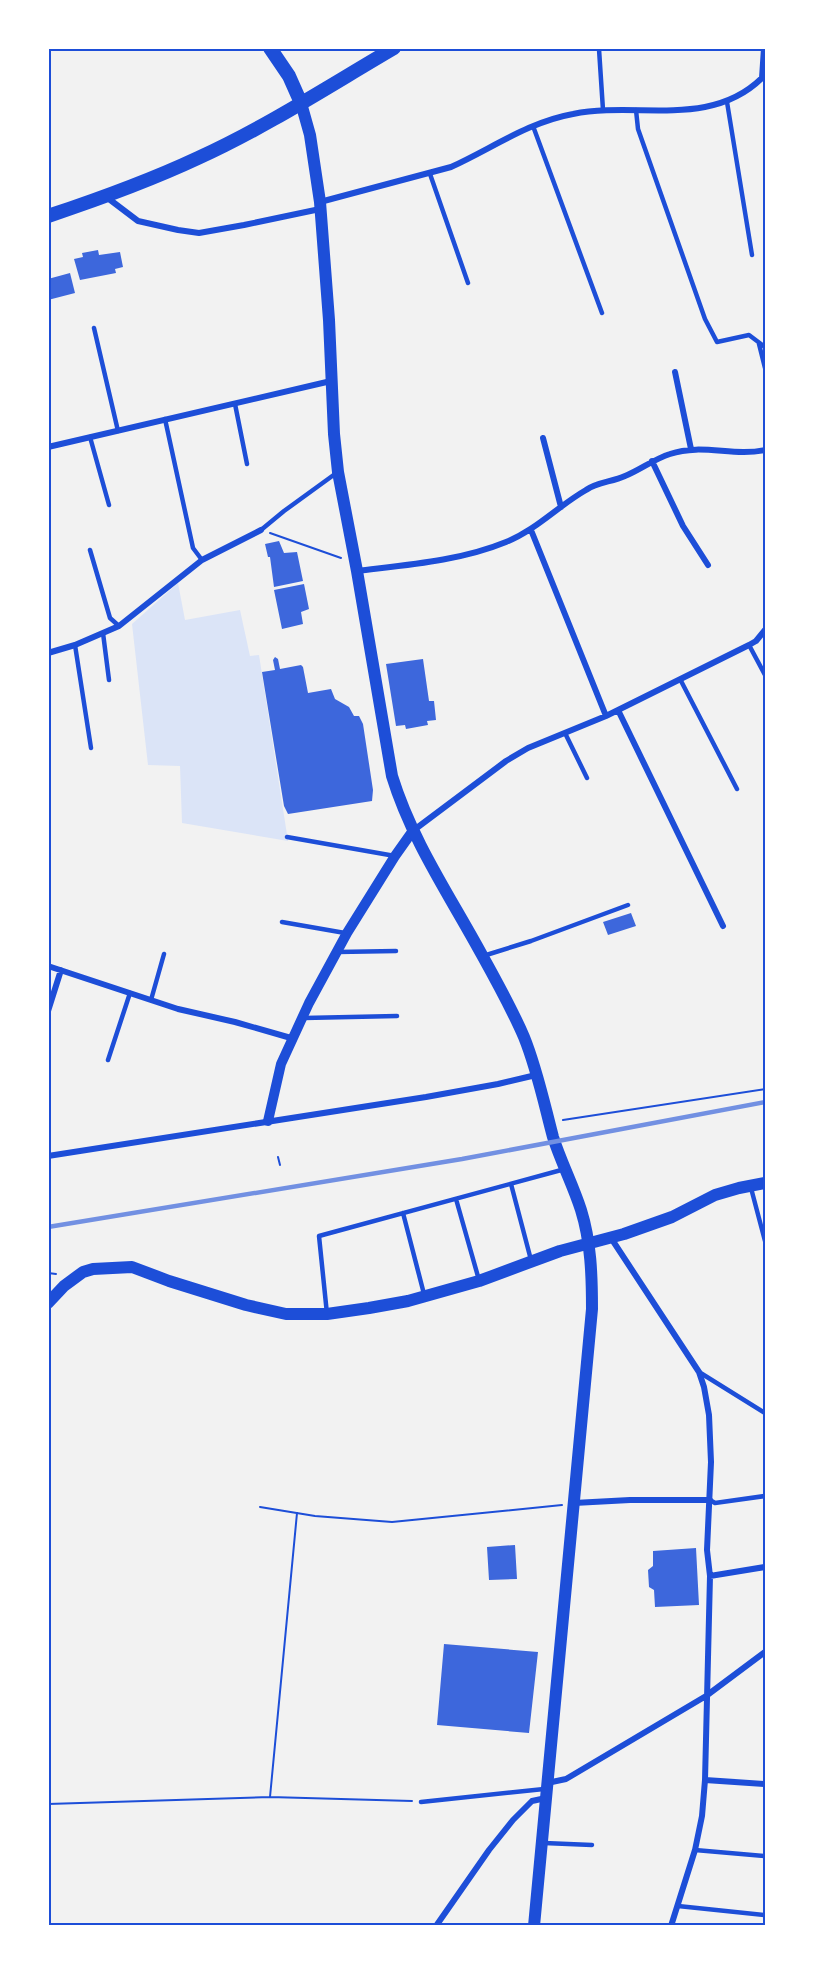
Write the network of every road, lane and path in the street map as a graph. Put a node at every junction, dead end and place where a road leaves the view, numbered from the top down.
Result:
1 (270, 48) edge
2 (394, 48) edge
3 (602, 48) edge
4 (764, 48) edge
5 (765, 82) edge
6 (756, 84) junction
7 (727, 102) junction
8 (301, 103) junction
9 (603, 110) junction
10 (636, 110) junction
11 (533, 126) junction
12 (430, 174) junction
13 (105, 196) junction
14 (320, 205) junction
15 (48, 216) edge
16 (752, 255) dead end
17 (468, 282) dead end
18 (602, 313) dead end
19 (94, 328) dead end
20 (759, 343) junction
21 (765, 347) edge
22 (765, 368) edge
23 (675, 372) dead end
24 (331, 381) junction
25 (235, 404) junction
26 (165, 419) junction
27 (118, 431) junction
28 (90, 437) junction
29 (543, 438) dead end
30 (48, 447) edge
31 (691, 449) junction
32 (765, 450) edge
33 (652, 461) junction
34 (247, 464) dead end
35 (338, 472) junction
36 (109, 505) dead end
37 (561, 507) junction
38 (261, 530) junction
39 (531, 530) junction
40 (90, 550) dead end
41 (202, 560) junction
42 (708, 565) dead end
43 (356, 567) junction
44 (119, 626) junction
45 (765, 630) edge
46 (103, 633) junction
47 (75, 645) junction
48 (749, 645) junction
49 (48, 653) edge
50 (765, 675) edge
51 (680, 679) junction
52 (110, 680) dead end
53 (618, 710) junction
54 (606, 716) junction
55 (565, 733) junction
56 (91, 748) dead end
57 (587, 778) dead end
58 (736, 789) dead end
59 (412, 832) junction
60 (287, 837) dead end
61 (395, 856) junction
62 (628, 905) dead end
63 (282, 922) dead end
64 (723, 926) dead end
65 (347, 933) junction
66 (396, 951) dead end
67 (337, 952) junction
68 (164, 954) dead end
69 (483, 956) junction
70 (48, 966) edge
71 (61, 970) junction
72 (130, 993) junction
73 (151, 1000) junction
74 (48, 1011) edge
75 (397, 1016) dead end
76 (301, 1018) junction
77 (291, 1038) junction
78 (108, 1060) dead end
79 (537, 1075) junction
80 (765, 1089) edge
81 (268, 1121) junction
82 (550, 1122) junction
83 (48, 1156) edge
84 (278, 1157) dead end
85 (280, 1165) dead end
86 (565, 1169) junction
87 (765, 1183) edge
88 (511, 1184) junction
89 (750, 1185) junction
90 (456, 1199) junction
91 (403, 1213) junction
92 (611, 1238) junction
93 (765, 1241) edge
94 (589, 1244) junction
95 (532, 1262) junction
96 (479, 1281) junction
97 (425, 1297) junction
98 (48, 1303) edge
99 (327, 1314) junction
100 (699, 1372) junction
101 (765, 1413) edge
102 (765, 1496) edge
103 (710, 1500) junction
104 (573, 1503) junction
105 (260, 1507) dead end
106 (297, 1513) junction
107 (765, 1567) edge
108 (710, 1576) junction
109 (765, 1652) edge
110 (706, 1696) junction
111 (705, 1780) junction
112 (765, 1784) edge
113 (546, 1790) junction
114 (270, 1797) junction
115 (421, 1802) joint
116 (48, 1804) edge
117 (542, 1842) junction
118 (592, 1845) dead end
119 (695, 1850) junction
120 (765, 1856) edge
121 (678, 1906) junction
122 (765, 1915) edge
123 (436, 1926) edge
124 (534, 1926) edge
125 (671, 1926) edge

1 - 8 main road
2 - 8 main road
3 - 9 lane
4 - 6 street
5 - 6 street
6 - 7 street
7 - 10 street
7 - 16 lane
8 - 13 main road
8 - 14 main road
9 - 10 street
9 - 11 street
10 - 20 lane
11 - 12 street
11 - 18 lane
12 - 14 street
12 - 17 lane
13 - 14 street
13 - 15 main road
14 - 24 main road
19 - 27 lane
20 - 21 lane
20 - 22 lane
23 - 31 street
24 - 25 street
24 - 35 main road
25 - 26 street
25 - 34 lane
26 - 27 street
26 - 41 lane
27 - 28 street
28 - 30 street
28 - 36 lane
29 - 37 street
31 - 32 street
31 - 33 street
33 - 37 street
33 - 42 street
35 - 38 lane
35 - 43 main road
37 - 39 street
38 - 41 street
38 - 43 path
39 - 43 street
39 - 54 street
40 - 44 lane
41 - 44 street
43 - 59 main road
44 - 46 street
45 - 48 street
46 - 47 street
46 - 52 lane
47 - 49 street
47 - 56 lane
48 - 50 lane
48 - 51 street
51 - 53 street
51 - 58 lane
53 - 54 street
53 - 64 street
54 - 55 street
55 - 57 lane
55 - 59 street
59 - 61 street
59 - 69 main road
60 - 61 lane
61 - 65 street
62 - 69 lane
63 - 65 lane
65 - 67 street
66 - 67 lane
67 - 76 street
68 - 73 lane
69 - 79 main road
70 - 71 street
71 - 72 street
71 - 74 street
72 - 73 street
72 - 78 lane
73 - 77 street
75 - 76 lane
76 - 77 street
77 - 81 street
79 - 81 street
79 - 82 main road
80 - 82 path
81 - 83 street
82 - 86 main road
84 - 85 path
86 - 88 lane
86 - 94 main road
87 - 89 main road
88 - 90 lane
88 - 95 lane
89 - 92 main road
89 - 93 lane
90 - 91 lane
90 - 96 lane
91 - 97 lane
91 - 99 lane
92 - 94 main road
92 - 100 street
94 - 95 main road
94 - 104 main road
95 - 96 main road
96 - 97 main road
97 - 99 main road
98 - 99 main road
100 - 101 lane
100 - 103 street
102 - 103 lane
103 - 104 street
103 - 108 street
104 - 106 path
104 - 113 main road
105 - 106 path
106 - 114 path
107 - 108 street
108 - 110 street
109 - 110 street
110 - 111 street
110 - 113 street
111 - 112 street
111 - 119 street
113 - 115 lane
113 - 117 main road
113 - 123 street
114 - 115 path
114 - 116 path
117 - 118 lane
117 - 124 main road
119 - 120 lane
119 - 121 street
121 - 122 lane
121 - 125 street

